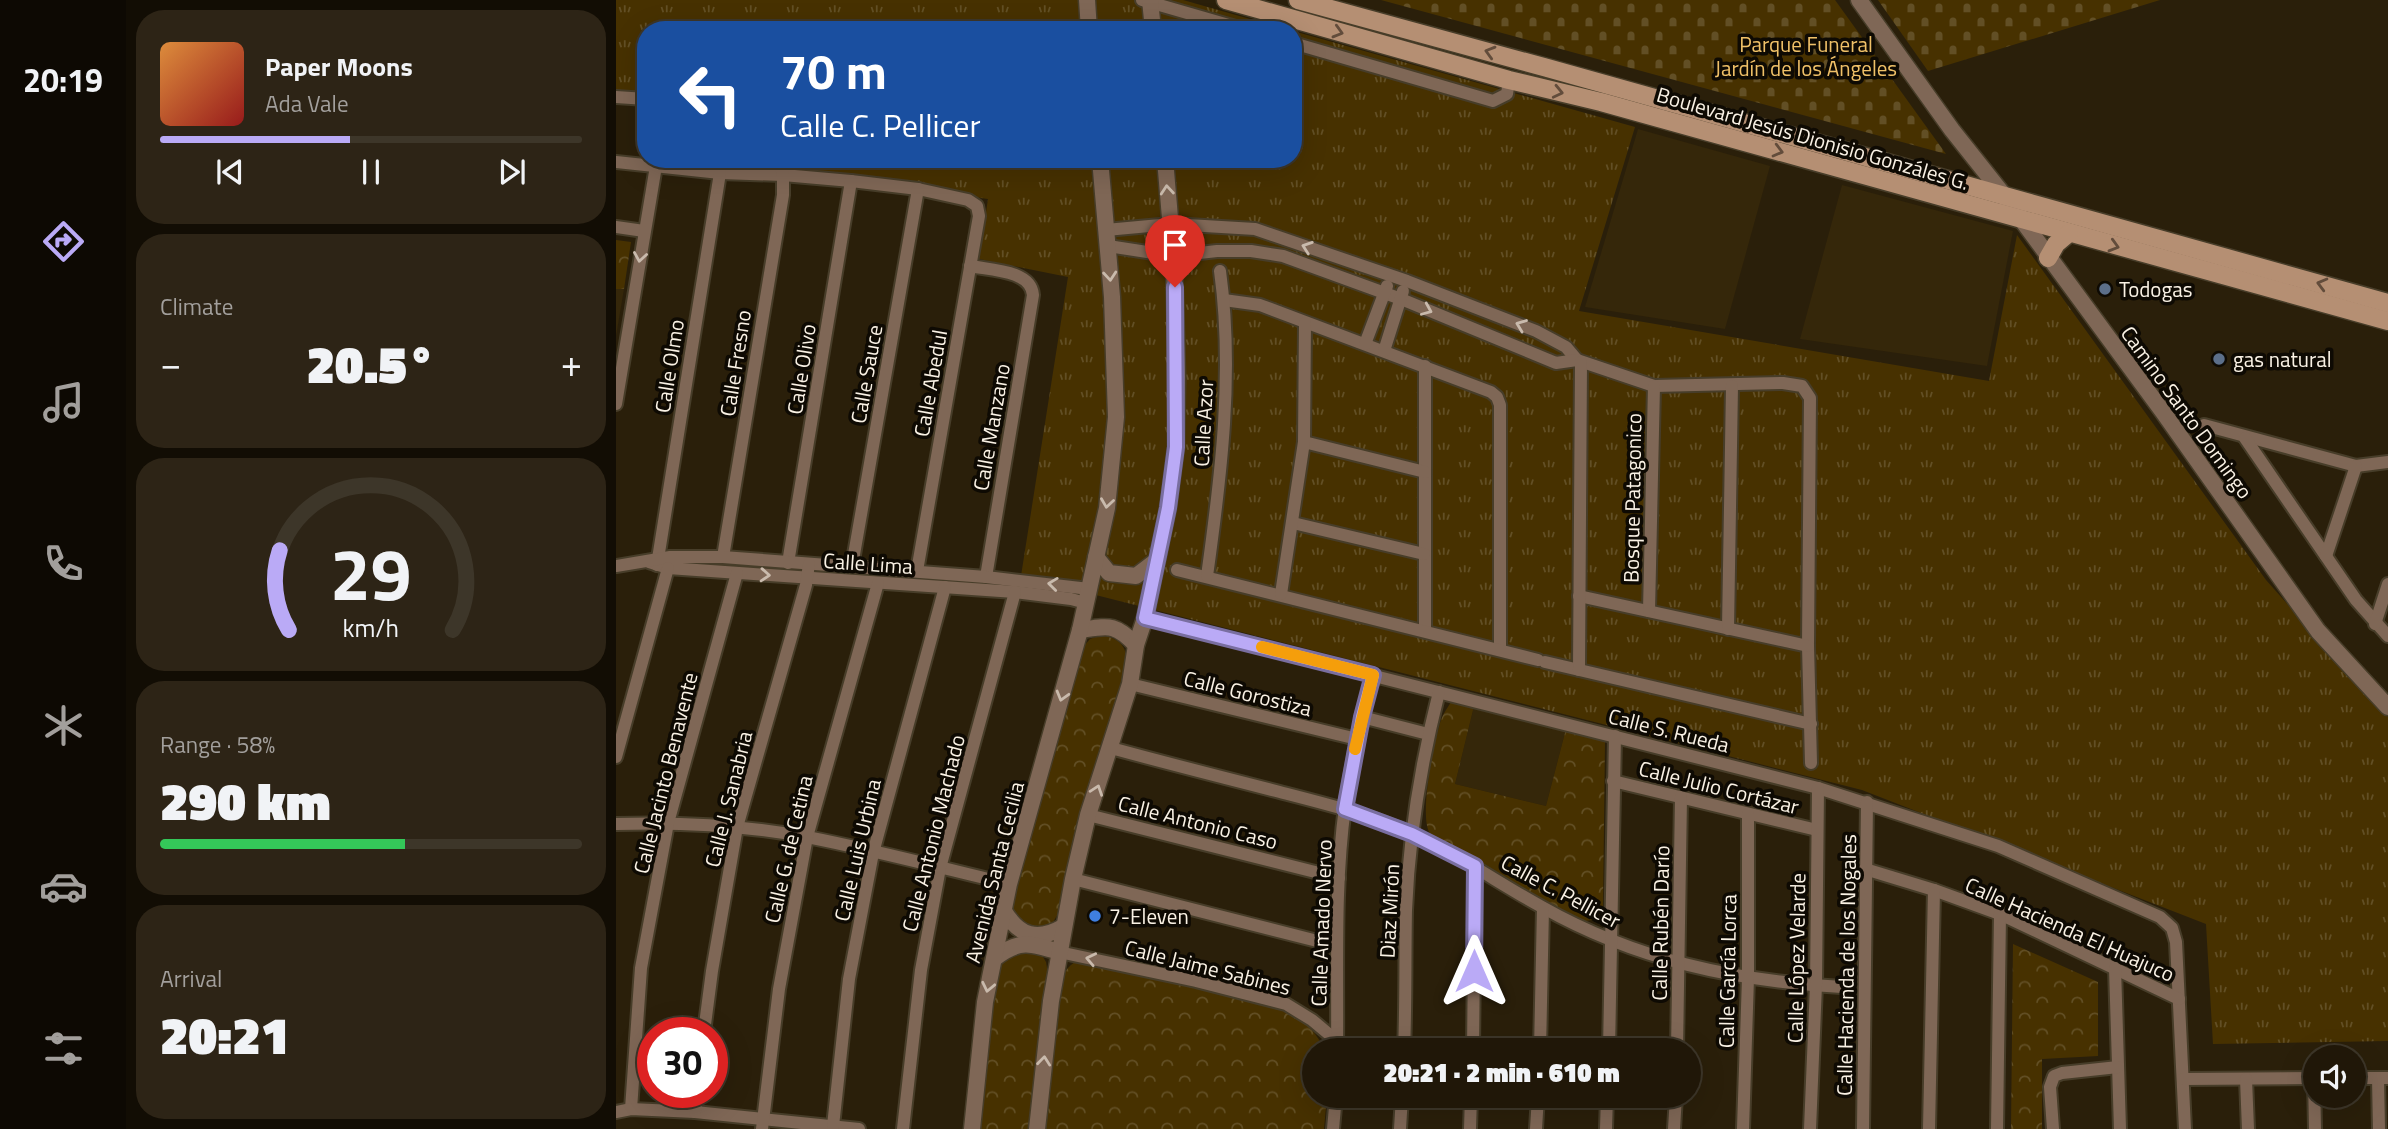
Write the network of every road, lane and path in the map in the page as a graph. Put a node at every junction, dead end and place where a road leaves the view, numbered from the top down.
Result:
1 (1087, 0) edge
2 (1226, 0) edge
3 (1298, 0) edge
4 (1859, 0) edge
5 (1147, 1) edge
6 (1088, 21) edge
7 (1151, 21) edge
8 (1215, 21) edge
9 (1300, 21) edge
10 (1302, 22) edge
11 (1302, 46) edge
12 (1508, 80) junction
13 (616, 97) edge
14 (637, 98) edge
15 (616, 162) edge
16 (637, 164) edge
17 (656, 168) edge
18 (674, 168) edge
19 (781, 168) edge
20 (1101, 168) edge
21 (1166, 168) edge
22 (720, 173) junction
23 (783, 175) junction
24 (851, 181) junction
25 (918, 189) junction
26 (2001, 193) junction
27 (2020, 220) junction
28 (1171, 224) junction
29 (616, 227) edge
30 (644, 231) junction
31 (2069, 233) junction
32 (1107, 238) junction
33 (1174, 256) junction
34 (2048, 258) junction
35 (970, 266) junction
36 (1220, 271) dead end
37 (1391, 276) junction
38 (1407, 281) junction
39 (1384, 292) junction
40 (1401, 299) junction
41 (1224, 300) junction
42 (2388, 303) edge
43 (2388, 321) edge
44 (1305, 323) junction
45 (1365, 344) junction
46 (1384, 351) junction
47 (1579, 361) junction
48 (1425, 366) junction
49 (1654, 386) junction
50 (1732, 386) junction
51 (616, 404) edge
52 (2204, 425) dead end
53 (2245, 438) junction
54 (1304, 442) junction
55 (2388, 462) edge
56 (2356, 466) junction
57 (1425, 472) junction
58 (1293, 523) junction
59 (1424, 554) junction
60 (2326, 556) junction
61 (723, 557) junction
62 (1096, 557) junction
63 (1157, 560) junction
64 (658, 563) junction
65 (788, 563) junction
66 (810, 564) junction
67 (616, 566) edge
68 (852, 566) junction
69 (1177, 570) dead end
70 (917, 571) junction
71 (737, 573) junction
72 (1207, 576) junction
73 (986, 577) junction
74 (808, 579) junction
75 (878, 583) junction
76 (2388, 584) edge
77 (1016, 586) junction
78 (945, 587) junction
79 (1281, 594) junction
80 (1087, 596) junction
81 (1579, 596) junction
82 (1650, 611) junction
83 (1145, 618) junction
84 (2375, 624) junction
85 (1728, 629) junction
86 (1080, 630) junction
87 (1425, 631) junction
88 (2388, 636) edge
89 (1136, 645) junction
90 (1808, 646) junction
91 (1500, 650) junction
92 (1579, 670) junction
93 (1373, 675) junction
94 (1130, 684) junction
95 (1439, 692) junction
96 (2388, 707) edge
97 (1362, 717) junction
98 (1811, 724) junction
99 (1428, 734) junction
100 (1615, 736) junction
101 (1357, 739) junction
102 (1111, 748) junction
103 (616, 757) edge
104 (1811, 763) dead end
105 (1613, 781) junction
106 (1818, 788) junction
107 (1681, 797) junction
108 (1867, 802) junction
109 (1345, 809) junction
110 (1088, 814) junction
111 (1748, 814) junction
112 (668, 822) junction
113 (616, 824) edge
114 (737, 827) junction
115 (1817, 830) junction
116 (1412, 834) junction
117 (807, 837) junction
118 (873, 853) junction
119 (1475, 866) junction
120 (940, 867) junction
121 (1866, 869) junction
122 (1339, 878) junction
123 (1073, 879) junction
124 (1009, 884) junction
125 (1934, 890) junction
126 (1543, 908) junction
127 (1004, 911) junction
128 (2000, 914) junction
129 (1063, 927) junction
130 (1609, 940) junction
131 (1336, 946) junction
132 (1059, 952) junction
133 (995, 958) junction
134 (1679, 964) junction
135 (2115, 968) junction
136 (1748, 978) junction
137 (1816, 985) junction
138 (1842, 986) dead end
139 (2179, 999) junction
140 (706, 1017) edge
141 (1329, 1038) edge
142 (1337, 1038) edge
143 (1404, 1038) edge
144 (1473, 1038) edge
145 (1540, 1038) edge
146 (1609, 1038) edge
147 (1677, 1038) edge
148 (2118, 1067) junction
149 (2303, 1078) edge
150 (2383, 1078) edge
151 (2183, 1079) junction
152 (2246, 1079) junction
153 (695, 1108) edge
154 (1335, 1108) edge
155 (1401, 1108) edge
156 (1471, 1108) edge
157 (1537, 1108) edge
158 (1607, 1108) edge
159 (1675, 1108) edge
160 (2315, 1108) edge
161 (631, 1109) junction
162 (616, 1112) edge
163 (695, 1112) junction
164 (762, 1124) edge
165 (833, 1126) junction
166 (968, 1127) edge
167 (859, 1129) edge
168 (903, 1129) edge
169 (1037, 1129) edge
170 (1333, 1129) edge
171 (1400, 1129) edge
172 (1470, 1129) edge
173 (1536, 1129) edge
174 (1606, 1129) edge
175 (1674, 1129) edge
176 (1743, 1129) edge
177 (1810, 1129) edge
178 (1863, 1129) edge
179 (1929, 1129) edge
180 (1997, 1129) edge
181 (2053, 1129) edge
182 (2120, 1129) edge
183 (2185, 1129) edge
184 (2248, 1129) edge
185 (2315, 1129) edge
186 (2379, 1129) edge

1 - 6 street
2 -> 9 main road, Boulevard Jesús Dionisio Gonzáles G.
26 -> 3 main road, Boulevard Jesús Dionisio Gonzáles G.
4 - 26 street, Camino Santo Domingo
5 - 7 street
5 - 8 street
10 -> 12 main road, Boulevard Jesús Dionisio Gonzáles G.
11 - 12 street
12 -> 27 main road, Boulevard Jesús Dionisio Gonzáles G.
13 - 14 street
15 - 16 street
17 - 30 street
18 - 22 street
19 - 23 street
20 - 32 street, Avenida Santa Cecilia
28 -> 21 street
22 - 23 street
22 - 64 street, Calle Olmo
23 - 24 street
23 - 61 street, Calle Fresno
24 - 25 street
24 - 65 street, Calle Olivo
25 - 35 street, Calle Abedul
25 - 68 street, Calle Sauce
26 - 27 street, Camino Santo Domingo
42 -> 26 main road, Boulevard Jesús Dionisio Gonzáles G.
27 - 31 main road, Boulevard Jesús Dionisio Gonzáles G.
27 - 34 street, Camino Santo Domingo
28 - 32 street
28 - 33 street
37 -> 28 street
29 - 30 street
30 -> 51 street
31 - 34 main road
31 -> 43 main road, Boulevard Jesús Dionisio Gonzáles G.
32 - 33 street
32 -> 62 street, Avenida Santa Cecilia
33 - 39 street
33 - 63 street
34 - 96 street, Camino Santo Domingo
35 - 70 street, Calle Abedul
35 - 73 street, Calle Manzano
36 - 41 street, Calle Azor
37 - 38 street
37 - 39 street
38 - 40 street
47 -> 38 street
39 - 40 street
39 - 45 street
40 - 46 street
40 -> 47 street
41 - 44 street
41 - 72 street, Calle Azor
44 - 45 street
44 - 54 street
45 - 46 street
46 - 48 street
47 - 49 street
47 - 81 street
48 - 57 street
48 - 91 street
49 - 50 street
49 - 82 street, Bosque Patagonico
50 - 85 street
50 - 90 street
52 - 53 street
53 - 56 street
53 - 60 street
54 - 57 street
54 - 58 street
55 - 56 street
56 - 60 street
57 - 59 street
58 - 59 street
58 - 79 street
59 - 87 street
60 - 84 street
61 - 64 street, Calle Lima
61 - 65 street, Calle Lima
62 - 63 street
62 - 80 street, Avenida Santa Cecilia
63 - 83 street
64 - 67 street, Calle Lima
64 - 71 street, Calle Lima
64 - 103 street, Calle Olmo
65 - 66 street, Calle Lima
66 - 68 street, Calle Lima
66 - 74 street, Calle J. Sanabria
68 - 70 street, Calle Lima
69 - 72 street
70 - 73 street, Calle Lima
71 -> 74 street, Calle Lima
71 - 112 street, Calle Jacinto Benavente
72 - 79 street
73 - 77 street, Calle Lima
74 - 75 street, Calle Lima
74 - 114 street, Calle J. Sanabria
75 - 78 street, Calle Lima
75 - 117 street, Calle G. de Cetina
76 - 84 street
77 - 78 street, Calle Lima
77 - 80 street
77 - 120 street, Calle Antonio Machado
78 - 118 street, Calle Luis Urbina
79 - 87 street
80 - 86 street, Avenida Santa Cecilia
81 - 82 street
81 - 92 street
82 - 85 street
83 - 89 street
83 - 93 street, Calle S. Rueda
84 - 88 street
85 - 90 street
86 - 89 street
86 -> 124 street, Avenida Santa Cecilia
87 - 91 street
89 - 94 street
90 - 98 street
91 - 92 street
92 - 98 street
93 - 95 street, Calle S. Rueda
93 - 97 street, Calle Amado Nervo
94 - 101 street, Calle Gorostiza
94 - 102 street
95 - 99 street, Diaz Mirón
95 - 100 street, Calle S. Rueda
97 - 99 street
97 - 101 street, Calle Amado Nervo
98 - 104 street
99 - 116 street, Diaz Mirón
100 - 105 street
100 - 106 street, Calle S. Rueda
101 - 109 street, Calle Amado Nervo
102 - 109 street, Calle C. Pellicer
110 -> 102 street
105 - 107 street, Calle Julio Cortázar
105 - 130 street
106 - 108 street, Calle S. Rueda
106 - 115 street, Calle López Velarde
107 - 111 street, Calle Julio Cortázar
107 - 134 street, Calle Rubén Darío
108 - 121 street, Calle Hacienda de los Nogales
108 - 139 street, Calle S. Rueda
109 - 116 street, Calle C. Pellicer
109 - 122 street, Calle Amado Nervo
110 - 122 street, Calle Antonio Caso
110 - 123 street
111 - 115 street, Calle Julio Cortázar
111 - 136 street, Calle García Lorca
112 - 113 street
112 - 114 street
112 - 161 street, Calle Jacinto Benavente
114 - 117 street
114 - 140 street, Calle J. Sanabria
115 - 137 street, Calle López Velarde
116 - 119 street, Calle C. Pellicer
116 - 143 street, Diaz Mirón
117 - 118 street
117 - 164 street, Calle G. de Cetina
118 - 120 street
118 - 165 street, Calle Luis Urbina
119 - 126 street, Calle C. Pellicer
119 - 144 street
120 - 124 street
120 - 168 street, Calle Antonio Machado
121 - 125 street, Calle Hacienda El Huajuco
121 - 178 street, Calle Hacienda de los Nogales
122 - 131 street, Calle Amado Nervo
123 - 129 street
123 - 131 street
124 - 127 street, Avenida Santa Cecilia
125 - 128 street, Calle Hacienda El Huajuco
125 - 179 street
126 - 130 street, Calle C. Pellicer
126 - 145 street
127 - 129 street
127 - 133 street, Avenida Santa Cecilia
128 - 135 street, Calle Hacienda El Huajuco
128 - 180 street
129 - 132 street
130 - 134 street, Calle C. Pellicer
130 - 146 street
131 - 142 street, Calle Amado Nervo
132 - 133 street
141 -> 132 street, Calle Jaime Sabines
169 -> 132 street
133 -> 166 street, Avenida Santa Cecilia
134 - 136 street, Calle C. Pellicer
134 - 147 street, Calle Rubén Darío
135 - 139 street, Calle Hacienda El Huajuco
135 - 148 street
136 - 137 street, Calle C. Pellicer
136 - 176 street, Calle García Lorca
137 - 138 street, Calle C. Pellicer
137 - 177 street, Calle López Velarde
139 - 151 street
148 - 181 street
148 - 182 street
149 - 152 street
150 - 186 street
151 - 152 street
151 - 183 street
152 - 184 street
153 - 163 street
154 - 170 street
155 - 171 street
156 - 172 street
157 - 173 street
158 - 174 street
159 - 175 street
160 - 185 street
161 - 162 street
161 - 163 street
163 - 164 street
164 - 165 street
165 - 167 street

